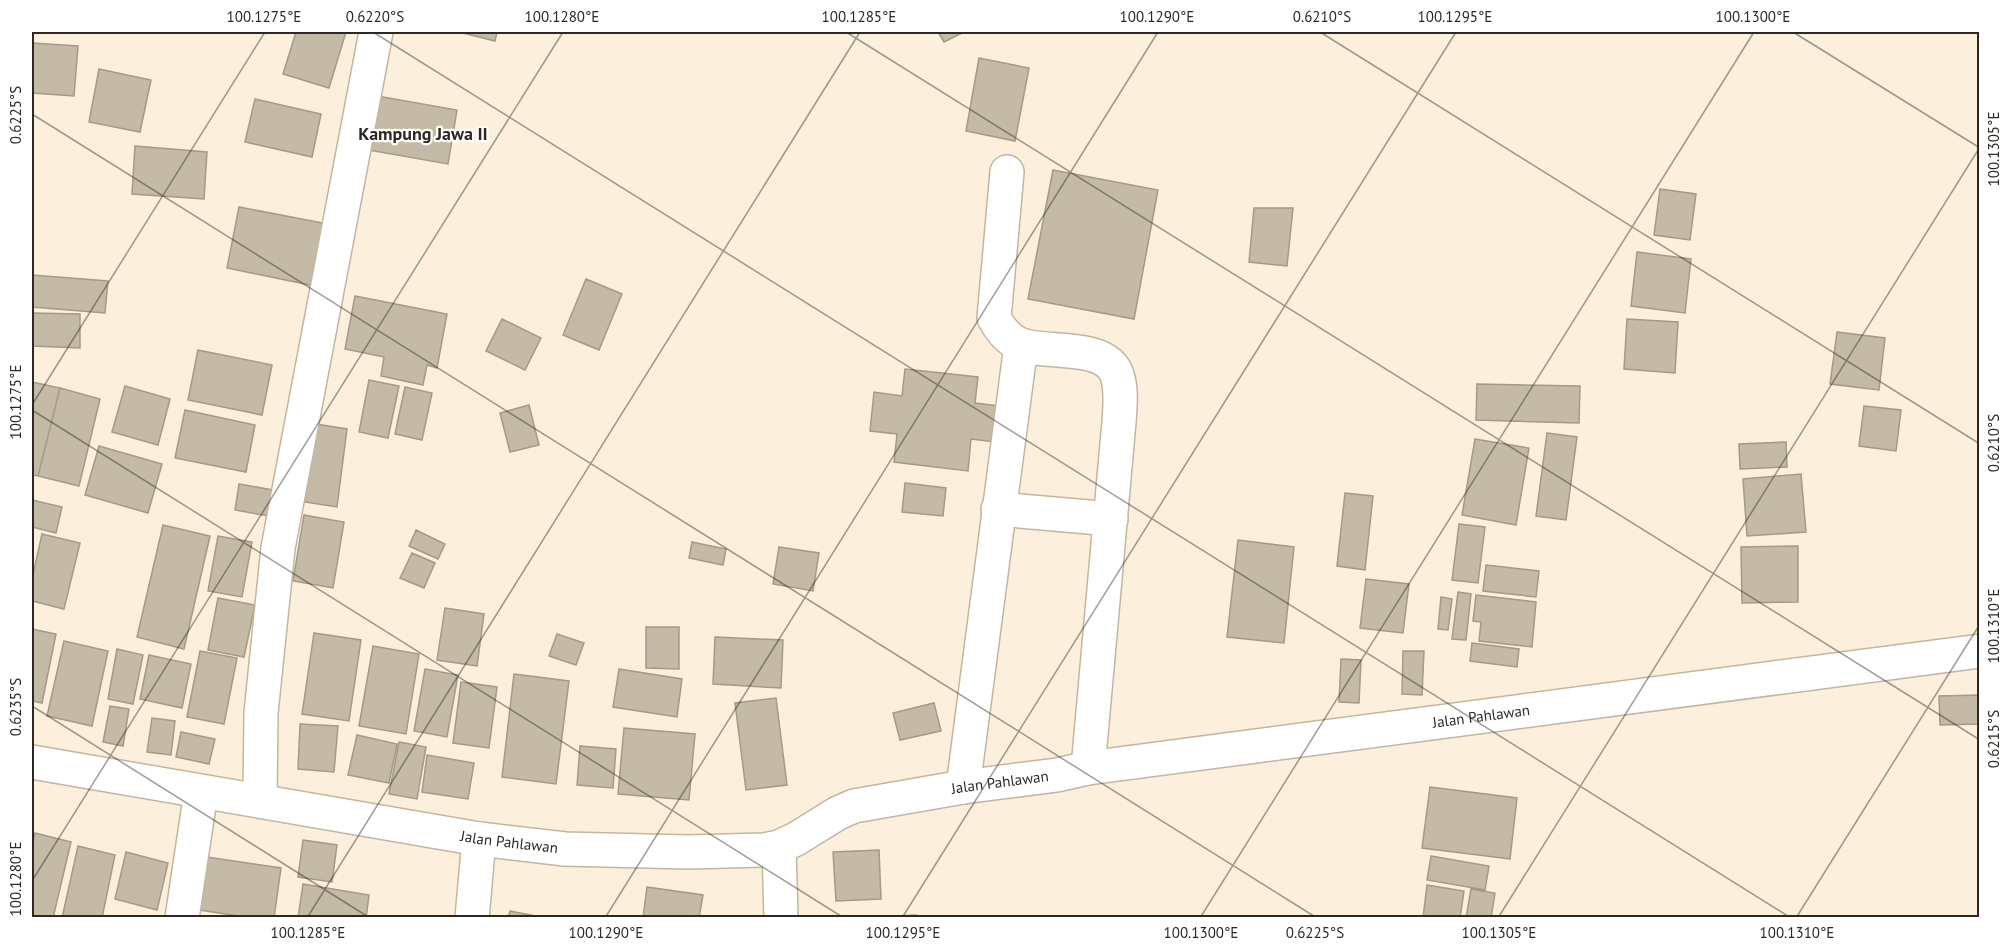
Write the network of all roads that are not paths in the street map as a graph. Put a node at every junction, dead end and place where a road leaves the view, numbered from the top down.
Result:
1 (376, 32) edge
2 (1007, 172) dead end
3 (1021, 345) junction
4 (998, 509) junction
5 (1111, 519) junction
6 (1980, 651) edge
7 (32, 762) edge
8 (1088, 768) junction
9 (963, 787) junction
10 (201, 792) junction
11 (260, 800) junction
12 (478, 839) junction
13 (779, 847) junction
14 (182, 918) edge
15 (472, 918) edge
16 (781, 918) edge

1 - 11 street
2 - 3 street
3 - 4 street
3 - 5 street
4 - 5 street
4 - 9 street
5 - 8 street
6 - 8 street, Jalan Pahlawan
7 - 10 street, Jalan Pahlawan
8 - 9 street, Jalan Pahlawan
9 - 13 street, Jalan Pahlawan
10 - 11 street, Jalan Pahlawan
10 - 14 street
11 - 12 street, Jalan Pahlawan
12 - 13 street, Jalan Pahlawan
12 - 15 street
13 - 16 street

